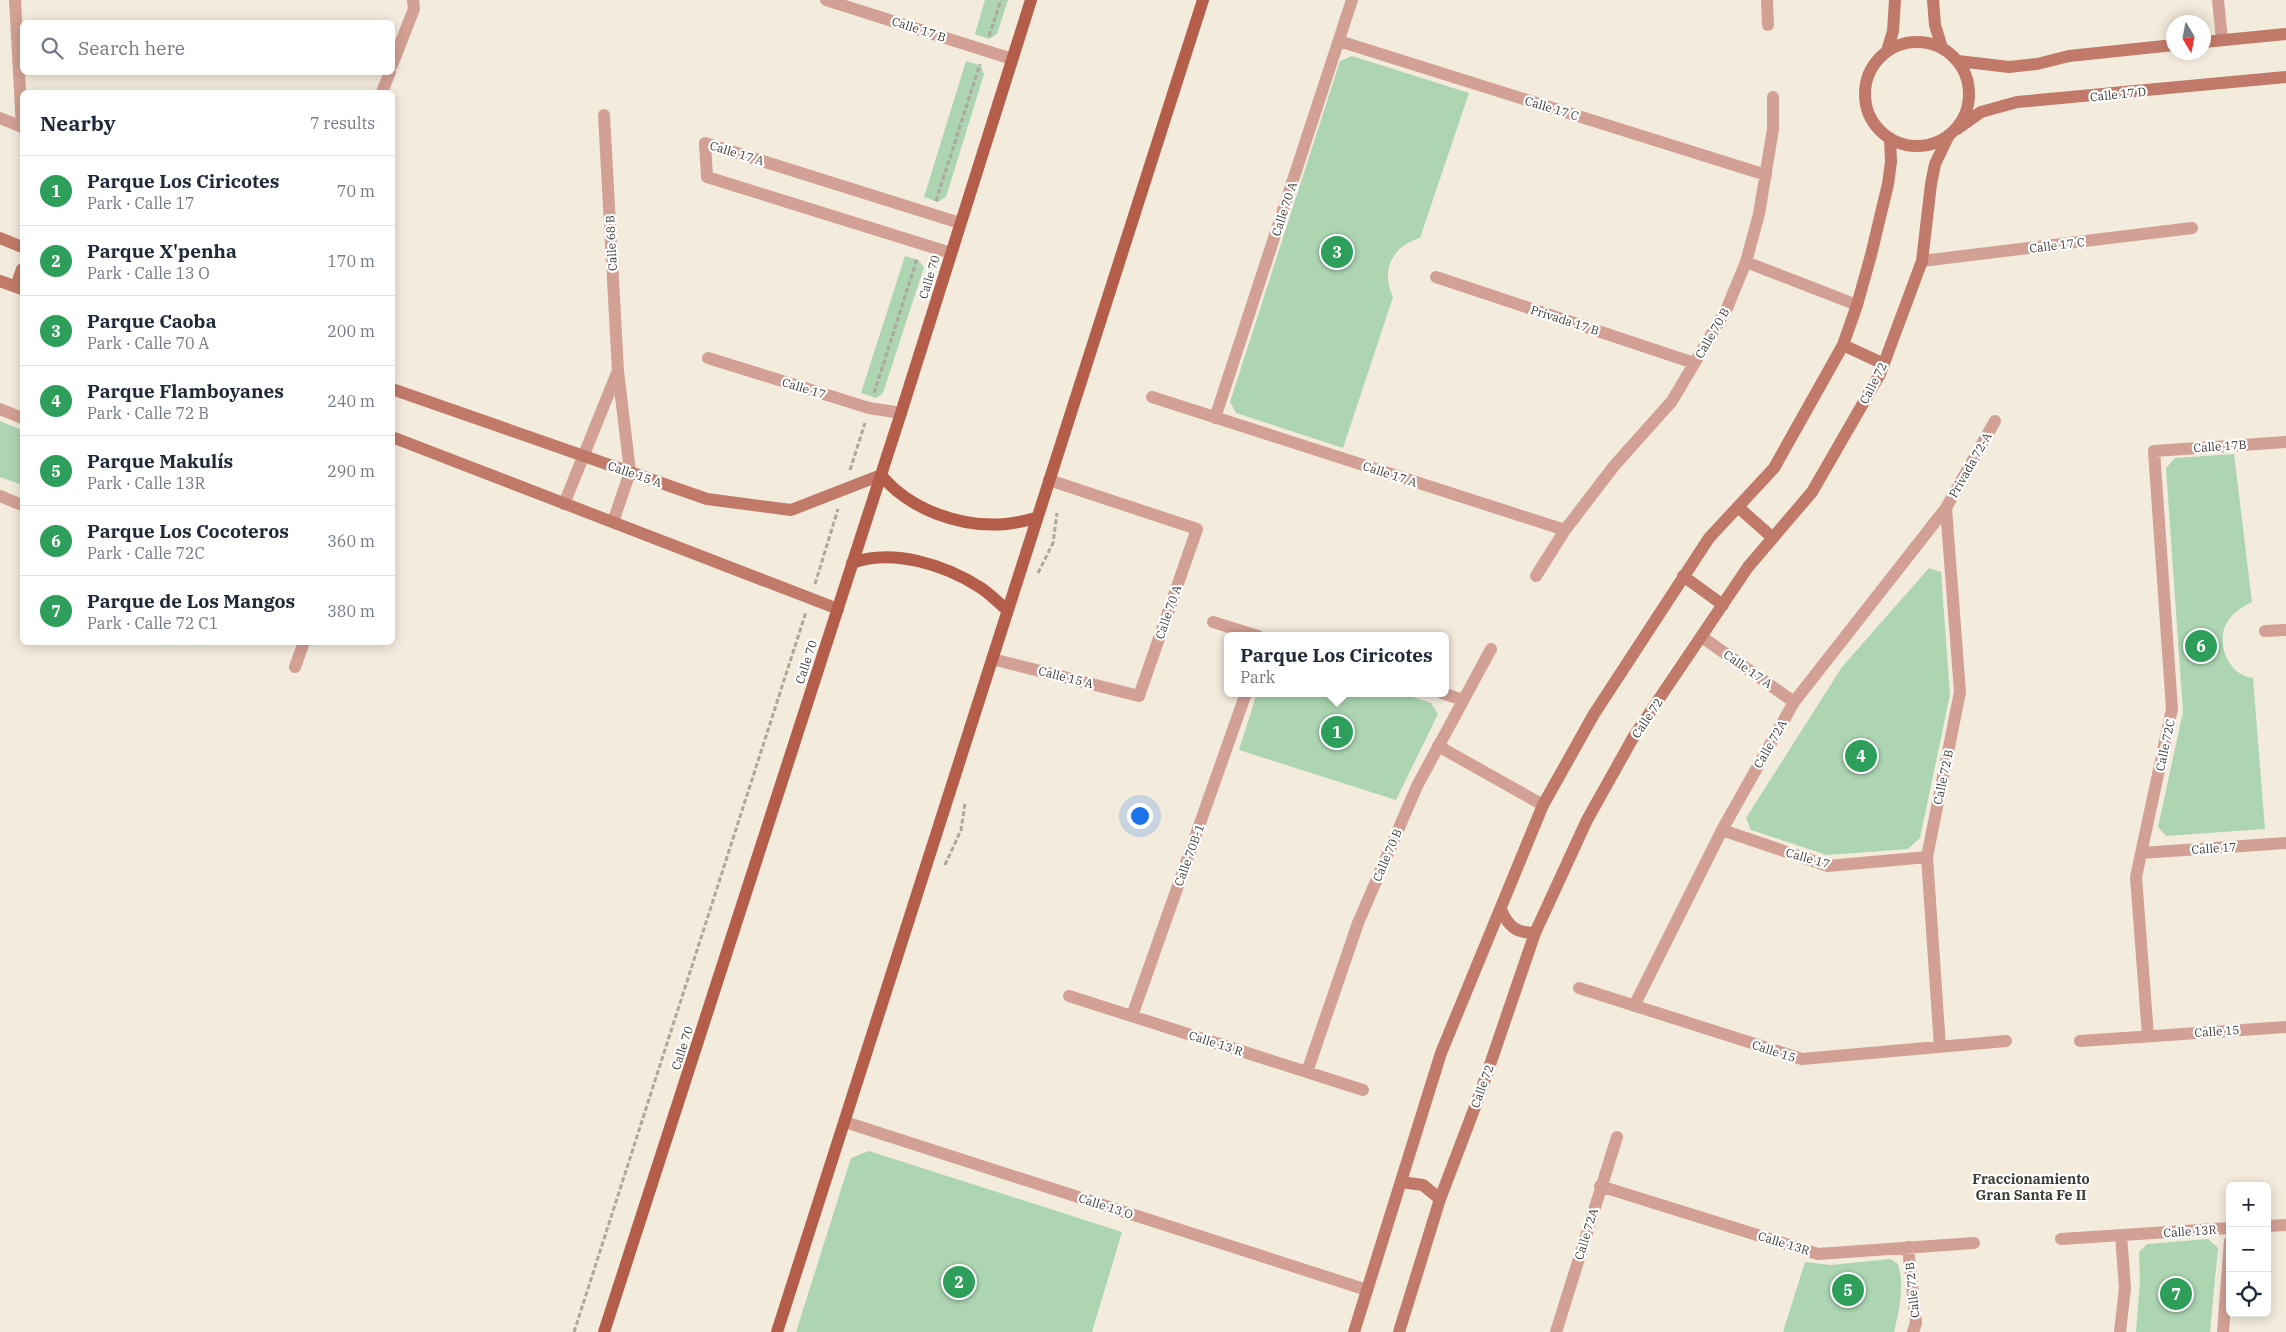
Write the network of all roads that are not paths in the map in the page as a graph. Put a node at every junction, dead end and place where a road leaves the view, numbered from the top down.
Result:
1 (15, 0) edge
2 (413, 0) edge
3 (826, 0) edge
4 (1031, 0) edge
5 (1203, 0) edge
6 (1352, 0) edge
7 (1767, 0) edge
8 (1895, 0) edge
9 (1933, 0) edge
10 (2218, 0) edge
11 (1768, 25) dead end
12 (407, 27) junction
13 (395, 28) edge
14 (2286, 34) edge
15 (1339, 40) junction
16 (2222, 40) junction
17 (2211, 41) edge
18 (20, 44) edge
19 (2166, 47) edge
20 (1942, 48) junction
21 (1887, 51) junction
22 (395, 57) edge
23 (1012, 59) junction
24 (1958, 61) junction
25 (21, 75) edge
26 (389, 75) edge
27 (2286, 77) edge
28 (21, 90) edge
29 (383, 90) edge
30 (1773, 97) dead end
31 (604, 115) dead end
32 (0, 118) edge
33 (20, 126) edge
34 (1952, 133) junction
35 (1890, 138) junction
36 (1766, 175) junction
37 (960, 224) junction
38 (2192, 228) dead end
39 (0, 238) edge
40 (20, 246) edge
41 (951, 253) junction
42 (1922, 261) junction
43 (1746, 262) junction
44 (1436, 278) dead end
45 (0, 281) edge
46 (19, 288) edge
47 (1857, 305) junction
48 (1843, 345) junction
49 (708, 358) dead end
50 (1694, 363) junction
51 (1884, 364) junction
52 (618, 371) junction
53 (395, 390) edge
54 (1152, 397) dead end
55 (0, 409) edge
56 (901, 413) junction
57 (20, 417) edge
58 (1215, 418) junction
59 (1995, 421) dead end
60 (395, 438) edge
61 (2286, 442) edge
62 (2154, 451) joint
63 (582, 455) junction
64 (630, 472) junction
65 (881, 474) junction
66 (1050, 480) junction
67 (0, 496) edge
68 (20, 504) edge
69 (564, 504) junction
70 (1738, 507) junction
71 (1946, 508) junction
72 (1037, 518) junction
73 (613, 522) junction
74 (1565, 530) junction
75 (1773, 538) junction
76 (852, 563) junction
77 (1536, 576) dead end
78 (1684, 576) junction
79 (1723, 605) junction
80 (838, 609) junction
81 (1007, 610) junction
82 (1213, 622) dead end
83 (2286, 630) edge
84 (2264, 631) dead end
85 (1245, 632) edge
86 (1702, 637) junction
87 (303, 645) edge
88 (1491, 649) dead end
89 (992, 659) junction
90 (295, 667) dead end
91 (1449, 695) edge
92 (1139, 696) joint
93 (1245, 697) edge
94 (1463, 700) junction
95 (1794, 702) junction
96 (1438, 746) junction
97 (1543, 805) junction
98 (1722, 830) junction
99 (2286, 843) edge
100 (2141, 853) junction
101 (1927, 857) junction
102 (1501, 910) junction
103 (1535, 933) junction
104 (1579, 988) dead end
105 (1069, 996) dead end
106 (1634, 1006) junction
107 (1132, 1016) junction
108 (2286, 1027) edge
109 (2148, 1036) junction
110 (2006, 1041) dead end
111 (2080, 1041) dead end
112 (1940, 1047) junction
113 (1307, 1072) junction
114 (1363, 1090) dead end
115 (844, 1122) junction
116 (1617, 1137) dead end
117 (1401, 1182) junction
118 (1600, 1186) junction
119 (1440, 1199) junction
120 (2286, 1225) edge
121 (2271, 1226) edge
122 (2226, 1228) edge
123 (2121, 1235) junction
124 (2060, 1239) dead end
125 (1974, 1242) dead end
126 (1908, 1247) junction
127 (2228, 1272) edge
128 (1367, 1290) junction
129 (604, 1332) edge
130 (777, 1332) edge
131 (1354, 1332) edge
132 (1399, 1332) edge
133 (1556, 1332) edge
134 (1913, 1332) edge
135 (2120, 1332) edge
136 (2223, 1332) edge

1 - 18 street
2 - 12 street
3 - 23 street, Calle 17 B
4 - 23 main road, Calle 70
5 - 66 main road
6 - 15 street, Calle 70 A
7 - 11 street
8 - 21 main road
9 - 20 main road
10 - 16 street
12 - 13 street
12 - 22 street
14 - 16 main road
15 - 36 street, Calle 17 C
15 - 58 street, Calle 70 A
16 - 17 main road
19 - 24 main road
20 - 21 main road
20 - 24 main road
21 - 35 main road
23 - 37 main road, Calle 70
24 - 34 main road
25 - 28 street
26 - 29 street
27 - 34 main road, Calle 17 D
30 - 36 street, Calle 70 B
31 - 52 street, Calle 68 B
32 - 33 street
34 - 35 main road
34 - 42 main road, Calle 72
35 - 47 main road
36 - 43 street, Calle 70 B
37 - 41 main road, Calle 70
37 - 41 street, Calle 17 A
38 - 42 street, Calle 17 C
39 - 40 main road
41 - 56 main road, Calle 70
42 - 51 main road, Calle 72
43 - 47 street
43 - 50 street, Calle 70 B
44 - 50 street, Privada 17 B
45 - 46 main road
47 - 48 main road
48 - 51 main road
48 - 70 main road
49 - 56 street, Calle 17
50 - 74 street, Calle 70 B
51 - 75 main road, Calle 72
52 - 63 street, Calle 68 B
52 - 64 street, Calle 68 B
53 - 63 main road, Calle 15 A
54 - 58 street, Calle 17 A
55 - 57 street
56 - 65 main road, Calle 70
58 - 74 street, Calle 17 A
59 - 71 street, Privada 72-A
60 - 69 main road
61 - 62 street, Calle 17B
62 - 100 street, Calle 72C
63 - 64 main road, Calle 15 A
63 - 69 street, Calle 68 B
64 - 65 main road, Calle 15 A
64 - 73 street, Calle 68 B
65 - 72 main road
65 - 76 main road, Calle 70
66 - 72 main road
66 - 92 street, Calle 70 A
67 - 68 street
69 - 73 main road
70 - 75 main road
70 - 78 main road
71 - 95 street, Calle 72A
71 - 101 street, Calle 72 B
72 - 81 main road
73 - 80 main road
74 - 77 street, Calle 70 B
75 - 79 main road, Calle 72
76 - 80 main road, Calle 70
76 - 81 main road
78 - 79 main road
78 - 97 main road
79 - 86 main road, Calle 72
80 - 129 main road, Calle 70
81 - 89 main road
82 - 85 street
83 - 84 street
86 - 95 street, Calle 17 A
86 - 103 main road, Calle 72
87 - 90 street
88 - 94 street, Calle 70 B
89 - 92 street, Calle 15 A
89 - 115 main road
91 - 94 street
93 - 107 street, Calle 70B-1
94 - 96 street, Calle 70 B
95 - 98 street, Calle 72A
96 - 97 street
96 - 113 street, Calle 70 B
97 - 102 main road
98 - 101 street, Calle 17
98 - 106 street, Calle 72A
99 - 100 street, Calle 17
100 - 109 street, Calle 72C
101 - 112 street, Calle 72 B
102 - 103 main road
102 - 117 main road
103 - 119 main road, Calle 72
104 - 106 street, Calle 15
105 - 107 street, Calle 13 R
106 - 112 street, Calle 15
107 - 113 street, Calle 13 R
108 - 109 street, Calle 15
109 - 111 street, Calle 15
110 - 112 street, Calle 15
113 - 114 street, Calle 13 R
115 - 128 street, Calle 13 O
115 - 130 main road
116 - 118 street, Calle 72A
117 - 119 main road
117 - 128 main road
118 - 126 street, Calle 13R
118 - 133 street, Calle 72A
119 - 132 main road, Calle 72
120 - 121 street
122 - 123 street, Calle 13R
123 - 124 street, Calle 13R
123 - 135 street
125 - 126 street, Calle 13R
126 - 134 street, Calle 72 B
127 - 136 street
128 - 131 main road

